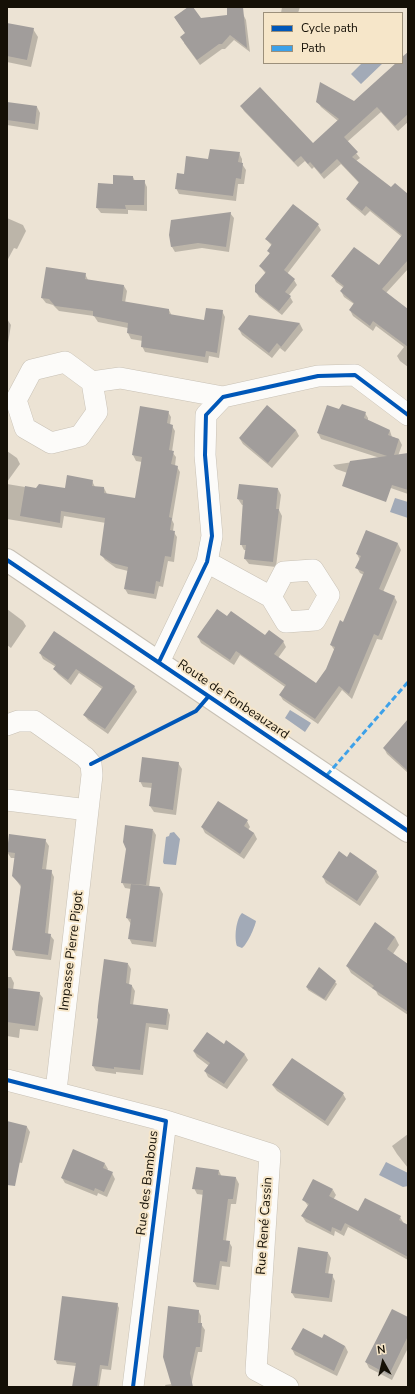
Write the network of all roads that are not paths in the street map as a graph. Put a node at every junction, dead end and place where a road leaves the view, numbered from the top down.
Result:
1 (92, 382) dead end
2 (223, 397) junction
3 (408, 415) edge
4 (7, 560) edge
5 (207, 562) junction
6 (271, 598) dead end
7 (159, 662) junction
8 (7, 725) edge
9 (7, 800) edge
10 (88, 810) junction
11 (408, 831) edge
12 (7, 1080) edge
13 (54, 1092) junction
14 (166, 1121) junction
15 (133, 1387) edge
16 (288, 1387) edge

1 - 2 street
2 - 3 street
2 - 5 street
4 - 7 street, Route de Fonbeauzard
5 - 6 street
5 - 7 street
7 - 11 street, Route de Fonbeauzard
8 - 10 street, Impasse Pierre Pigot
9 - 10 street
10 - 13 street, Impasse Pierre Pigot
12 - 13 street, Rue des Bambous
13 - 14 street, Rue des Bambous
14 - 15 street, Rue des Bambous
14 - 16 street, Rue René Cassin

